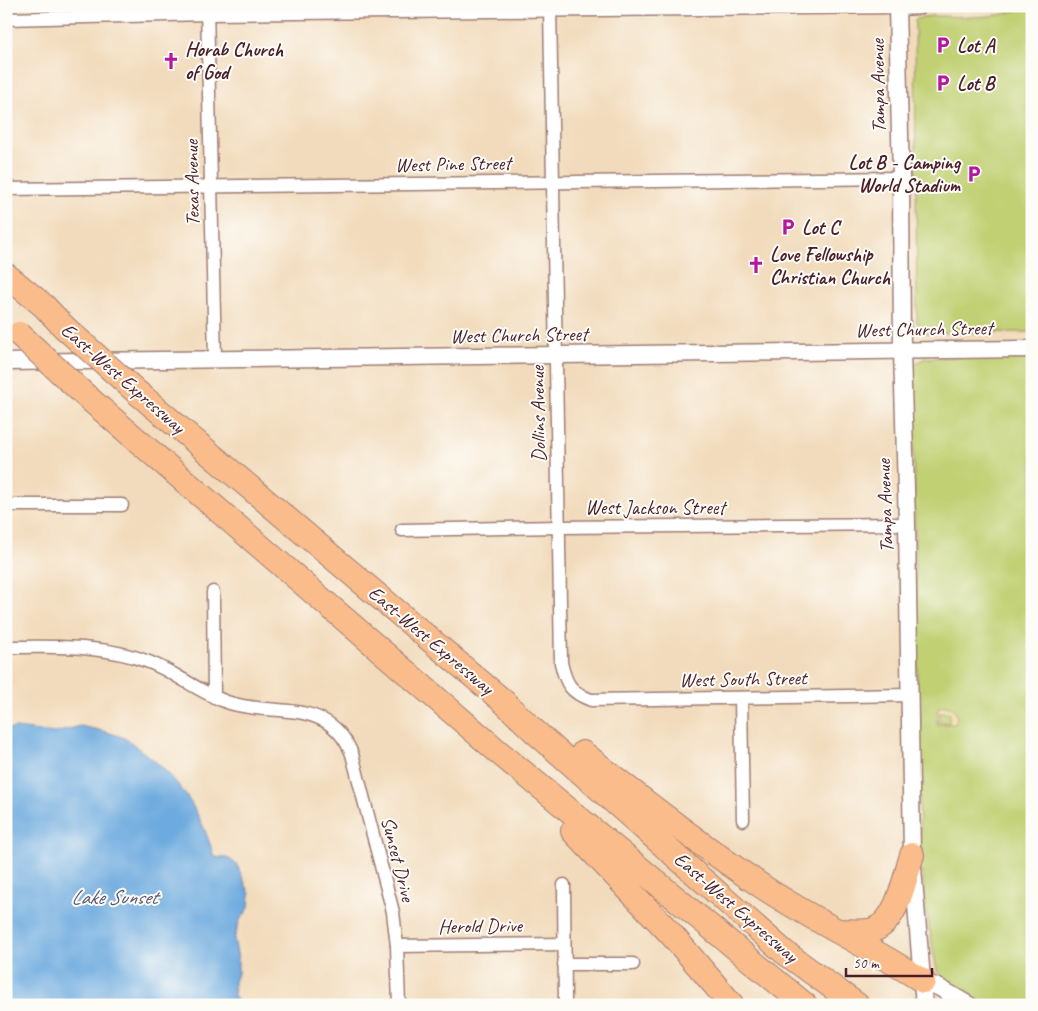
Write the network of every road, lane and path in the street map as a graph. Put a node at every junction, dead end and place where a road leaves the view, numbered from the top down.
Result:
1 (897, 6) edge
2 (919, 6) edge
3 (550, 8) edge
4 (378, 9) edge
5 (207, 10) edge
6 (109, 11) edge
7 (6, 18) edge
8 (901, 178) junction
9 (554, 182) junction
10 (211, 187) junction
11 (6, 189) edge
12 (6, 263) edge
13 (6, 275) edge
14 (44, 306) junction
15 (10, 328) edge
16 (1032, 349) edge
17 (902, 351) junction
18 (555, 356) junction
19 (215, 359) junction
20 (6, 362) edge
21 (122, 505) dead end
22 (6, 506) edge
23 (908, 524) junction
24 (559, 526) junction
25 (402, 530) dead end
26 (213, 592) dead end
27 (6, 647) edge
28 (578, 695) joint
29 (910, 695) junction
30 (214, 697) junction
31 (741, 698) junction
32 (504, 702) junction
33 (502, 755) junction
34 (743, 820) dead end
35 (912, 855) junction
36 (564, 885) dead end
37 (838, 932) junction
38 (564, 944) junction
39 (398, 946) junction
40 (564, 964) junction
41 (633, 964) dead end
42 (923, 981) junction
43 (399, 1005) edge
44 (565, 1005) edge
45 (732, 1005) edge
46 (805, 1005) edge
47 (857, 1005) edge
48 (924, 1005) edge
49 (969, 1005) edge

1 - 2 street
1 - 3 street
1 - 8 street, Tampa Avenue
3 - 4 street
3 - 9 street, Dollins Avenue
4 - 5 street
5 - 6 street
5 - 10 street, Texas Avenue
6 - 7 street
8 - 9 street, West Pine Street
8 - 17 street, Tampa Avenue
9 - 10 street, West Pine Street
9 - 18 street, Dollins Avenue
10 - 11 street, West Pine Street
10 - 19 street, Texas Avenue
12 - 14 highway
13 - 14 highway, East-West Expressway
14 - 32 highway, East-West Expressway, bridge
15 - 33 highway, East-West Expressway, bridge
16 - 17 street, West Church Street
17 - 18 street, West Church Street
17 - 23 street, Tampa Avenue
18 - 19 street, West Church Street
18 - 24 street, Dollins Avenue
19 - 20 street, West Church Street
21 - 22 street
23 - 24 street, West Jackson Street
23 - 29 street, Tampa Avenue
24 - 25 street, West Jackson Street
24 - 28 street, Dollins Avenue
26 - 30 street
27 - 30 street
28 - 31 street, West South Street
29 - 31 street, West South Street
29 - 35 street, Tampa Avenue
30 - 39 street, Sunset Drive
31 - 34 street
32 - 37 highway
32 - 47 highway, East-West Expressway
33 - 45 highway
33 - 46 highway, East-West Expressway
35 - 37 highway
35 - 42 street, Tampa Avenue
36 - 38 street
37 - 42 highway
38 - 39 street, Herold Drive
38 - 40 street
39 - 43 street, Sunset Drive
40 - 41 street
40 - 44 street
42 - 48 street, Tampa Avenue
42 - 49 street

